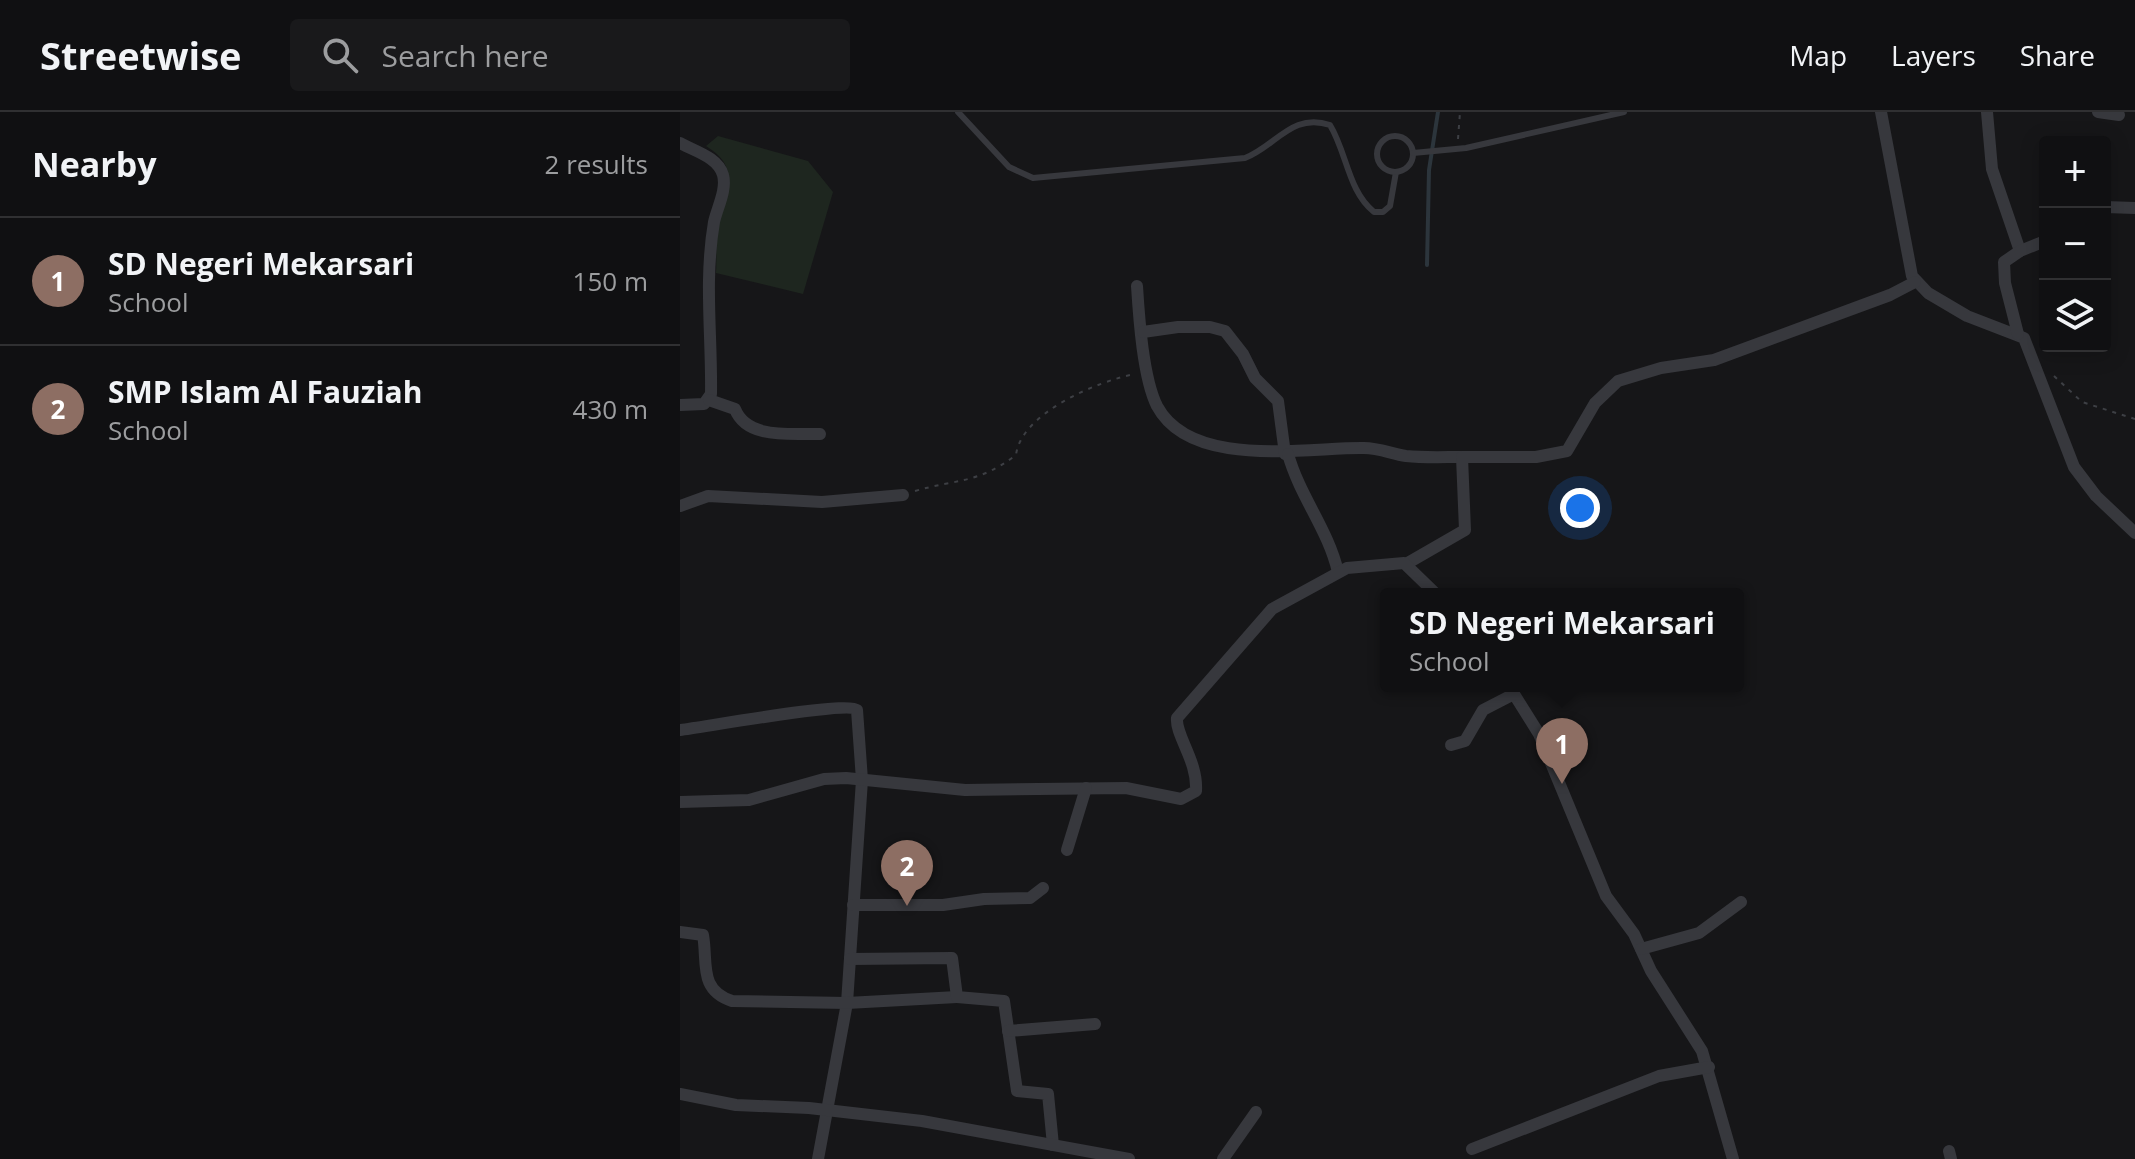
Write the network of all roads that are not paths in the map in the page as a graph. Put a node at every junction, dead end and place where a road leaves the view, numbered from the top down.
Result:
1 (958, 112) edge
2 (1624, 112) edge
3 (1881, 112) edge
4 (1987, 112) edge
5 (2098, 112) edge
6 (2119, 115) dead end
7 (680, 143) edge
8 (1417, 152) junction
9 (1396, 172) junction
10 (2111, 207) edge
11 (2135, 208) edge
12 (2039, 243) edge
13 (2020, 251) junction
14 (1915, 282) junction
15 (1137, 286) dead end
16 (1143, 332) junction
17 (2018, 334) junction
18 (709, 400) junction
19 (680, 405) edge
20 (820, 434) dead end
21 (1287, 454) junction
22 (1462, 457) junction
23 (903, 495) road end
24 (680, 506) edge
25 (2135, 533) edge
26 (1406, 564) junction
27 (1338, 572) junction
28 (1430, 588) edge
29 (1509, 692) edge
30 (1513, 692) edge
31 (680, 730) edge
32 (1451, 745) dead end
33 (862, 780) junction
34 (1086, 788) junction
35 (680, 802) edge
36 (1067, 850) dead end
37 (1043, 888) dead end
38 (1741, 902) dead end
39 (853, 905) junction
40 (680, 932) edge
41 (1641, 949) junction
42 (850, 959) junction
43 (957, 997) junction
44 (847, 1003) junction
45 (1095, 1024) dead end
46 (1008, 1031) junction
47 (1709, 1067) junction
48 (680, 1094) edge
49 (826, 1110) junction
50 (1256, 1112) dead end
51 (1053, 1145) junction
52 (1472, 1149) dead end
53 (818, 1159) edge
54 (1129, 1159) edge
55 (1223, 1159) edge
56 (1733, 1159) edge

1 - 9 lane
2 - 8 lane
3 - 14 street
4 - 13 street
5 - 6 street
7 - 18 street
8 - 9 lane
8 - 9 lane
10 - 11 street
12 - 13 street
13 - 17 street
14 - 17 street
14 - 22 street
15 - 16 street
16 - 21 street
16 - 21 street
17 - 25 street
18 - 19 street
18 - 20 street
21 - 22 street
21 - 27 street
22 - 26 street
23 - 24 street
26 - 27 street
26 - 28 street
27 - 34 street
29 - 32 street
30 - 41 street
31 - 33 street
33 - 34 street
33 - 35 street
33 - 39 street
34 - 36 street
37 - 39 street
38 - 41 street
39 - 42 street
40 - 44 street
41 - 47 street
42 - 43 street
42 - 44 street
43 - 44 street
43 - 46 street
44 - 49 street
45 - 46 street
46 - 51 street
47 - 52 street
47 - 56 street
48 - 49 street
49 - 51 street
49 - 53 street
50 - 55 street
51 - 54 street

